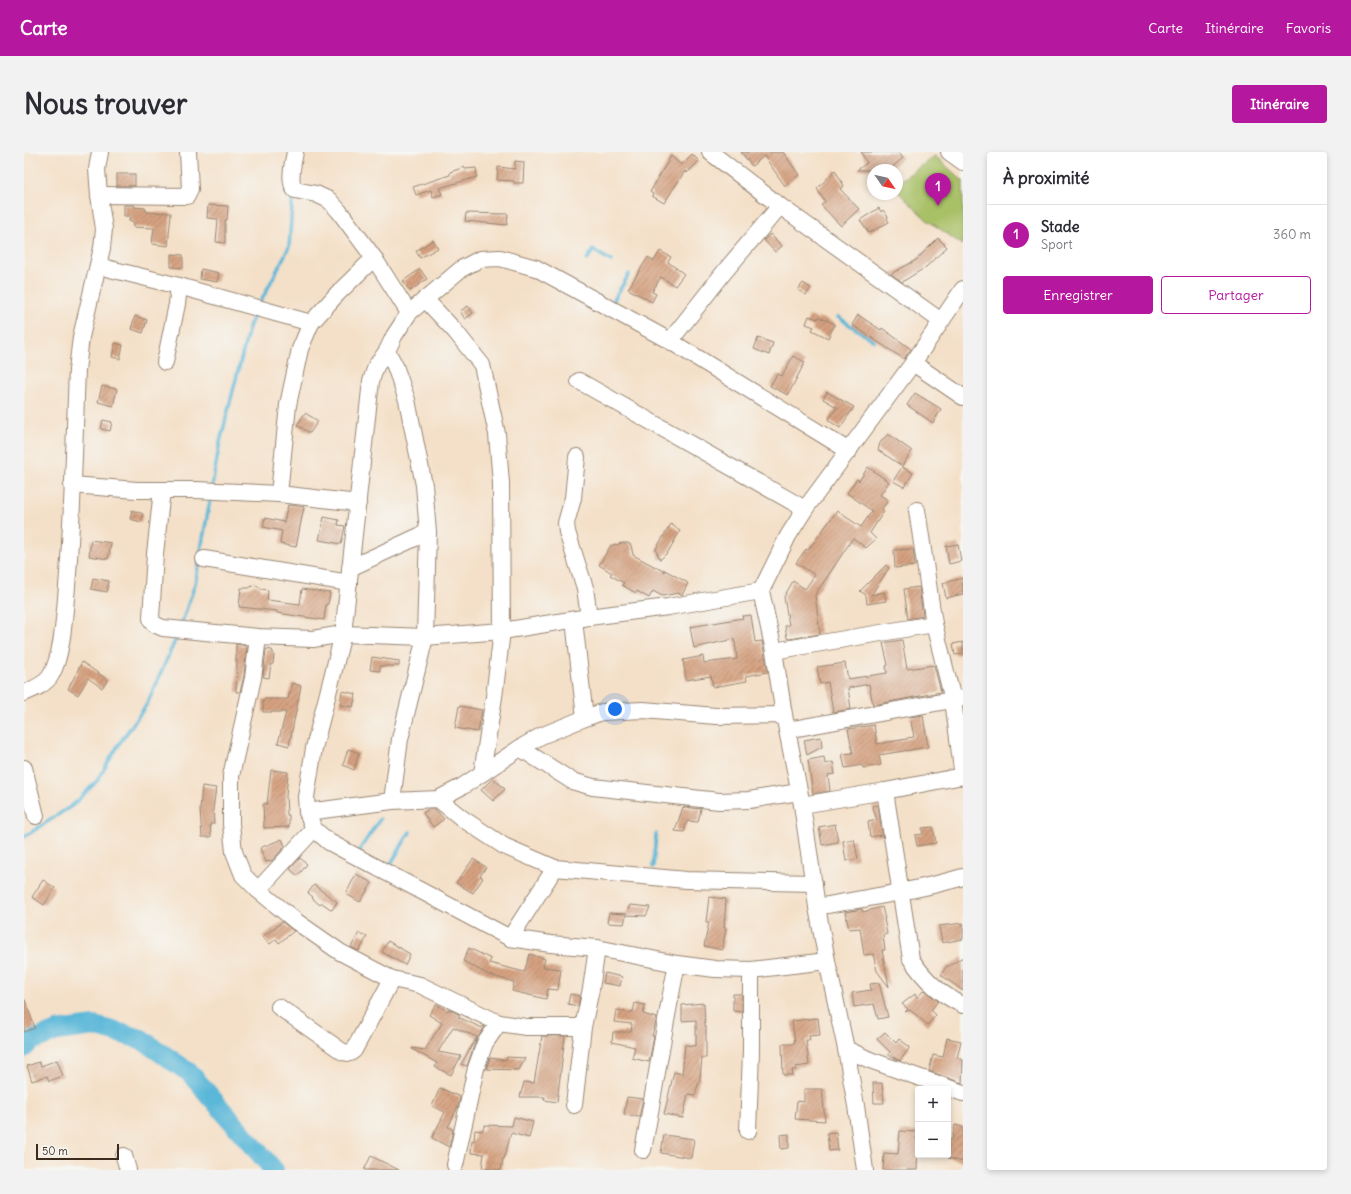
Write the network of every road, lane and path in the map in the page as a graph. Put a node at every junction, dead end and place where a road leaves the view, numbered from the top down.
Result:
1 (100, 152) edge
2 (188, 152) edge
3 (295, 152) edge
4 (710, 152) edge
5 (949, 152) edge
6 (963, 162) edge
7 (99, 195) junction
8 (780, 206) junction
9 (374, 258) junction
10 (98, 266) junction
11 (179, 286) junction
12 (963, 289) edge
13 (425, 299) junction
14 (409, 313) junction
15 (941, 321) junction
16 (311, 323) junction
17 (670, 342) junction
18 (387, 350) junction
19 (165, 362) dead end
20 (913, 363) junction
21 (579, 381) dead end
22 (963, 397) edge
23 (849, 451) junction
24 (576, 457) dead end
25 (72, 485) junction
26 (162, 490) junction
27 (279, 494) junction
28 (358, 503) junction
29 (805, 509) junction
30 (917, 510) dead end
31 (428, 532) junction
32 (204, 559) dead end
33 (350, 576) junction
34 (761, 591) junction
35 (589, 617) junction
36 (574, 620) junction
37 (934, 624) junction
38 (502, 631) junction
39 (343, 634) junction
40 (425, 636) junction
41 (258, 637) junction
42 (774, 651) junction
43 (24, 693) edge
44 (958, 699) edge
45 (585, 718) junction
46 (786, 722) junction
47 (520, 748) junction
48 (24, 768) edge
49 (482, 773) junction
50 (963, 776) edge
51 (885, 791) junction
52 (800, 798) junction
53 (438, 799) junction
54 (392, 800) junction
55 (307, 812) junction
56 (36, 816) dead end
57 (314, 829) junction
58 (555, 868) junction
59 (963, 877) edge
60 (814, 883) junction
61 (258, 890) junction
62 (900, 892) junction
63 (817, 907) junction
64 (510, 938) junction
65 (597, 948) junction
66 (827, 960) junction
67 (677, 964) junction
68 (751, 970) junction
69 (392, 979) junction
70 (963, 1005) edge
71 (279, 1007) dead end
72 (499, 1023) junction
73 (584, 1027) junction
74 (846, 1049) junction
75 (963, 1094) edge
76 (574, 1105) dead end
77 (748, 1131) dead end
78 (643, 1150) dead end
79 (455, 1165) dead end
80 (865, 1170) edge

1 - 7 street
2 - 7 street
3 - 9 street
4 - 8 street
5 - 6 street
7 - 10 street
8 - 15 street
8 - 17 street
9 - 14 street
9 - 16 street
10 - 11 street
10 - 25 street
11 - 16 street
11 - 19 street
12 - 15 street
13 - 14 street
13 - 17 street
13 - 38 street
14 - 18 street
15 - 20 street
16 - 27 street
17 - 23 street
18 - 28 street
18 - 31 street
20 - 22 street
20 - 23 street
21 - 29 street
23 - 29 street
24 - 35 street
25 - 26 street
25 - 43 street
26 - 27 street
26 - 41 street
27 - 28 street
28 - 33 street
29 - 34 street
30 - 37 street
31 - 33 street
31 - 40 street
32 - 33 street
33 - 39 street
34 - 35 street
34 - 42 street
35 - 36 street
36 - 38 street
36 - 45 street
37 - 42 street
37 - 44 street
38 - 40 street
38 - 49 street
39 - 40 street
39 - 41 street
39 - 55 street
40 - 54 street
41 - 61 street
42 - 46 street
44 - 46 street
44 - 50 street
45 - 46 street
45 - 47 street
46 - 52 street
47 - 49 street
47 - 52 street
48 - 56 street
49 - 53 street
50 - 51 street
51 - 52 street
51 - 62 street
52 - 60 street
53 - 54 street
53 - 58 street
54 - 55 street
55 - 57 street
57 - 61 street
57 - 64 street
58 - 60 street
58 - 64 street
59 - 62 street
60 - 63 street
61 - 69 street
62 - 63 street
62 - 70 street
63 - 66 street
64 - 65 street
65 - 67 street
65 - 73 street
66 - 68 street
66 - 74 street
67 - 68 street
67 - 78 street
68 - 77 street
69 - 71 street
69 - 72 street
72 - 73 street
72 - 79 street
73 - 76 street
74 - 75 street
74 - 80 street

